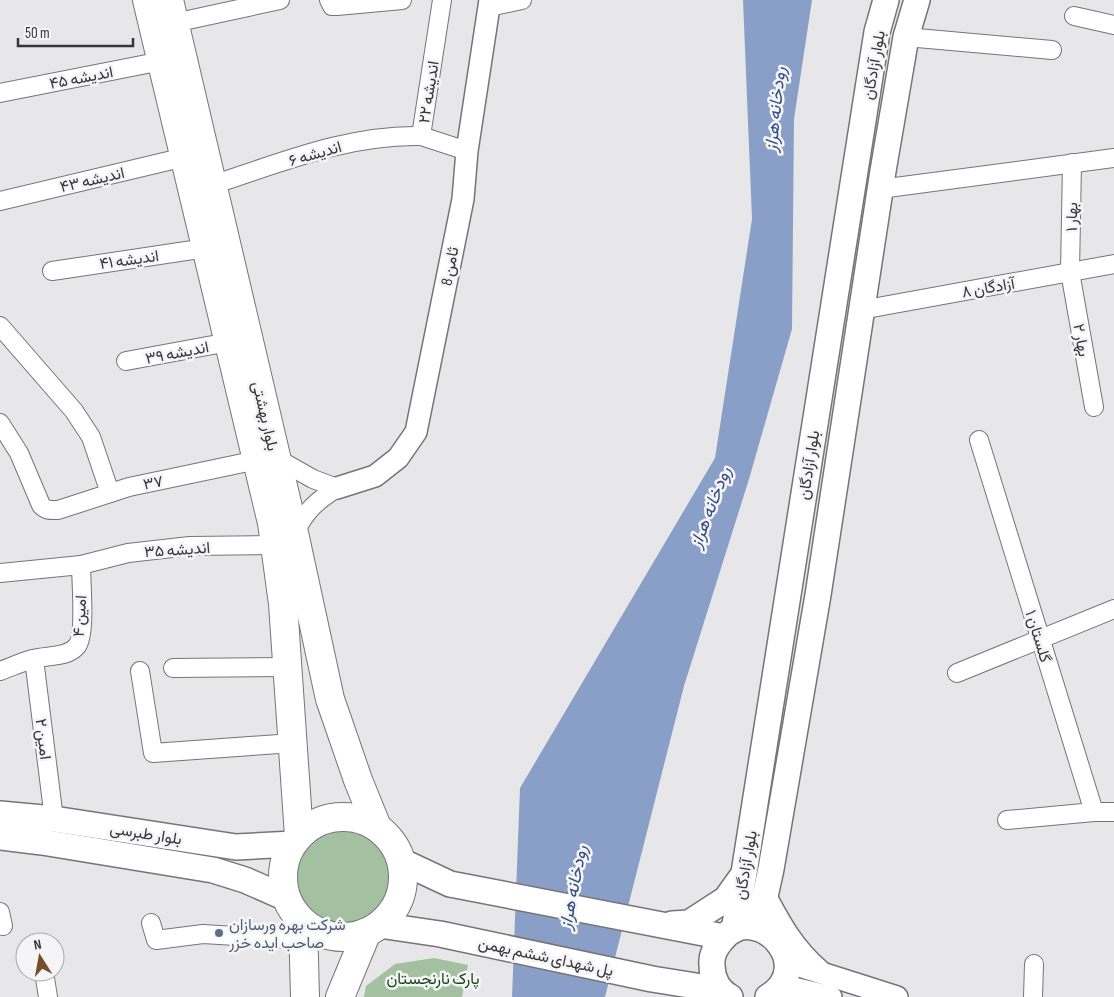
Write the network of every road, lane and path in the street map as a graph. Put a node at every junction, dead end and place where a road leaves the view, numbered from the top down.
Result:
1 (147, 0) edge
2 (280, 0) edge
3 (329, 0) edge
4 (402, 0) edge
5 (442, 0) edge
6 (522, 0) edge
7 (886, 0) edge
8 (917, 0) edge
9 (489, 3) edge
10 (171, 11) edge
11 (1074, 16) dead end
12 (1114, 24) edge
13 (906, 37) junction
14 (1052, 50) dead end
15 (162, 60) junction
16 (0, 93) edge
17 (421, 136) junction
18 (467, 151) junction
19 (185, 157) junction
20 (1114, 158) edge
21 (1072, 162) junction
22 (212, 185) junction
23 (880, 189) junction
24 (0, 201) edge
25 (206, 248) junction
26 (1114, 264) edge
27 (52, 271) dead end
28 (1070, 272) junction
29 (861, 310) junction
30 (0, 326) edge
31 (229, 342) junction
32 (126, 361) dead end
33 (1094, 407) dead end
34 (0, 423) edge
35 (979, 440) dead end
36 (267, 459) junction
37 (337, 488) junction
38 (110, 493) junction
39 (797, 535) junction
40 (826, 537) junction
41 (284, 539) junction
42 (81, 564) junction
43 (0, 573) edge
44 (790, 579) junction
45 (819, 584) junction
46 (1114, 609) edge
47 (1040, 639) junction
48 (34, 658) junction
49 (288, 667) junction
50 (173, 668) dead end
51 (0, 671) edge
52 (140, 671) dead end
53 (957, 674) dead end
54 (293, 743) junction
55 (1094, 812) junction
56 (1114, 812) edge
57 (0, 814) edge
58 (54, 818) junction
59 (1007, 820) dead end
60 (377, 828) junction
61 (0, 837) edge
62 (296, 840) junction
63 (401, 861) junction
64 (744, 873) junction
65 (765, 895) junction
66 (286, 898) junction
67 (151, 923) dead end
68 (662, 925) junction
69 (373, 929) junction
70 (304, 931) junction
71 (739, 932) junction
72 (1034, 964) dead end
73 (652, 979) junction
74 (779, 981) edge
75 (46, 982) edge
76 (824, 991) edge
77 (726, 995) edge
78 (48, 997) edge
79 (305, 997) edge
80 (340, 997) edge
81 (680, 997) edge
82 (897, 997) edge
83 (1033, 997) edge

1 - 15 main road, بلوار بهشتی
2 - 10 street
3 - 4 street
5 - 17 street, اندیشه ۲۲
6 - 9 street
7 - 39 main road, بلوار آزادگان
8 - 13 main road, بلوار آزادگان
9 - 18 street, ثامن 8
10 - 22 main road, بلوار بهشتی
11 - 12 street
13 - 14 street
13 - 23 main road, بلوار آزادگان
15 - 16 street, اندیشه ۴۵
15 - 19 main road, بلوار بهشتی
17 - 18 street, اندیشه ۲۲
17 - 22 street, اندیشه ۶
18 - 37 street, ثامن 8
19 - 24 street, اندیشه ۴۳
19 - 25 main road, بلوار بهشتی
20 - 21 street
21 - 23 street
21 - 28 street, بهار ۱
22 - 36 main road, بلوار بهشتی
23 - 29 main road, بلوار آزادگان
25 - 27 street, اندیشه ۴۱
25 - 31 main road, بلوار بهشتی
26 - 28 street, آزادگان ۸
28 - 29 street, آزادگان ۸
28 - 33 street, بهار ۲
29 - 40 main road, بلوار آزادگان
30 - 38 street
31 - 32 street, اندیشه ۳۹
31 - 36 main road, بلوار بهشتی
34 - 38 street, ۳۷
35 - 47 street, گلستان ۱
36 - 37 street
36 - 38 street, ۳۷
36 - 41 main road, بلوار بهشتی
37 - 41 street
39 - 40 main road
39 - 44 main road, بلوار آزادگان
40 - 45 main road, بلوار آزادگان
41 - 42 street, اندیشه ۳۵
41 - 49 main road, بلوار بهشتی
41 - 60 main road, بلوار بهشتی
42 - 43 street, اندیشه ۳۵
42 - 48 street, امین ۴
44 - 45 main road
44 - 64 main road, بلوار آزادگان
45 - 65 main road, بلوار آزادگان
46 - 47 street
47 - 53 street
47 - 55 street, گلستان ۱
48 - 51 street, امین ۴
48 - 58 street, امین ۲
49 - 50 street
49 - 54 main road, بلوار بهشتی
52 - 54 street
54 - 62 main road, بلوار بهشتی
55 - 56 street
55 - 59 street
57 - 58 main road, بلوار طبرسی
58 - 62 main road, بلوار طبرسی
60 - 62 main road
60 - 63 main road
61 - 66 main road, بلوار طبرسی
62 - 66 main road
63 - 68 main road
63 - 69 main road
64 - 68 main road
64 - 71 main road, بلوار آزادگان
65 - 71 main road, بلوار آزادگان
65 - 76 street
66 - 70 main road
67 - 70 street
68 - 71 main road
69 - 70 main road
69 - 73 main road, پل شهدای ششم بهمن
69 - 80 main road
70 - 79 main road
71 - 74 main road
71 - 77 main road
72 - 83 street
73 - 77 main road, پل شهدای ششم بهمن
73 - 81 main road
74 - 76 street
75 - 78 street
76 - 82 street

